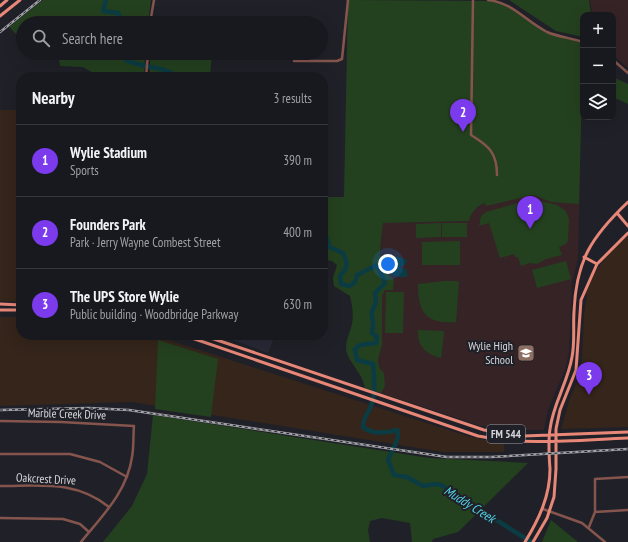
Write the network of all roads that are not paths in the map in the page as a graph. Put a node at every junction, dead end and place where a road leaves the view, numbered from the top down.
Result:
1 (8, 0) edge
2 (20, 0) edge
3 (154, 0) edge
4 (348, 0) edge
5 (473, 0) edge
6 (488, 0) edge
7 (0, 6) edge
8 (0, 16) edge
9 (151, 16) edge
10 (580, 41) edge
11 (148, 60) edge
12 (294, 61) dead end
13 (616, 62) edge
14 (147, 72) edge
15 (628, 72) edge
16 (497, 176) dead end
17 (628, 202) edge
18 (617, 213) junction
19 (628, 226) edge
20 (628, 233) edge
21 (584, 257) junction
22 (597, 264) junction
23 (0, 304) edge
24 (16, 304) edge
25 (0, 310) edge
26 (16, 310) edge
27 (574, 316) junction
28 (579, 317) junction
29 (198, 340) edge
30 (217, 340) edge
31 (573, 357) junction
32 (578, 357) junction
33 (270, 358) junction
34 (268, 364) junction
35 (559, 395) junction
36 (566, 398) junction
37 (448, 419) junction
38 (0, 421) edge
39 (445, 425) junction
40 (628, 432) edge
41 (549, 435) junction
42 (556, 435) junction
43 (628, 438) edge
44 (549, 441) junction
45 (556, 441) junction
46 (0, 454) edge
47 (127, 477) junction
48 (628, 477) edge
49 (0, 486) edge
50 (109, 507) junction
51 (543, 509) junction
52 (628, 510) edge
53 (549, 512) junction
54 (595, 512) junction
55 (0, 518) edge
56 (589, 527) junction
57 (89, 532) junction
58 (81, 542) edge
59 (525, 542) edge
60 (533, 542) edge
61 (605, 542) edge

1 - 7 main road
2 - 8 main road
3 - 9 street
4 - 12 street
5 - 16 street
6 - 10 street
11 - 14 street
13 - 15 street
17 - 18 main road
18 - 19 main road
18 - 21 main road
20 - 22 main road
21 - 22 main road
21 - 27 main road
22 - 28 main road
23 - 24 main road
25 - 26 main road
27 - 28 main road
27 - 31 main road
28 - 32 main road
29 - 34 main road, FM 544 / FM 544
30 - 33 main road, FM 544 / FM 544
31 - 32 main road
31 - 35 main road
32 - 36 main road
33 - 34 main road
33 - 37 main road, FM 544 / FM 544
34 - 39 main road, FM 544 / FM 544
35 - 36 main road
35 - 41 main road
36 - 42 main road
37 - 39 main road
37 - 41 main road, FM 544 / FM 544
38 - 47 street, Marble Creek Drive
39 - 44 main road, FM 544 / FM 544
40 - 42 main road, FM 544 / FM 544
41 - 42 main road, FM 544 / FM 544
41 - 44 main road
42 - 45 main road
43 - 45 main road, FM 544 / FM 544
44 - 45 main road, FM 544 / FM 544
44 - 51 main road
45 - 53 main road
46 - 47 street
47 - 50 street
48 - 54 street
49 - 50 street, Oakcrest Drive
50 - 57 street
51 - 53 street
51 - 59 main road
52 - 54 street
53 - 56 street
53 - 60 main road
54 - 56 street
55 - 57 street
56 - 61 street
57 - 58 street

